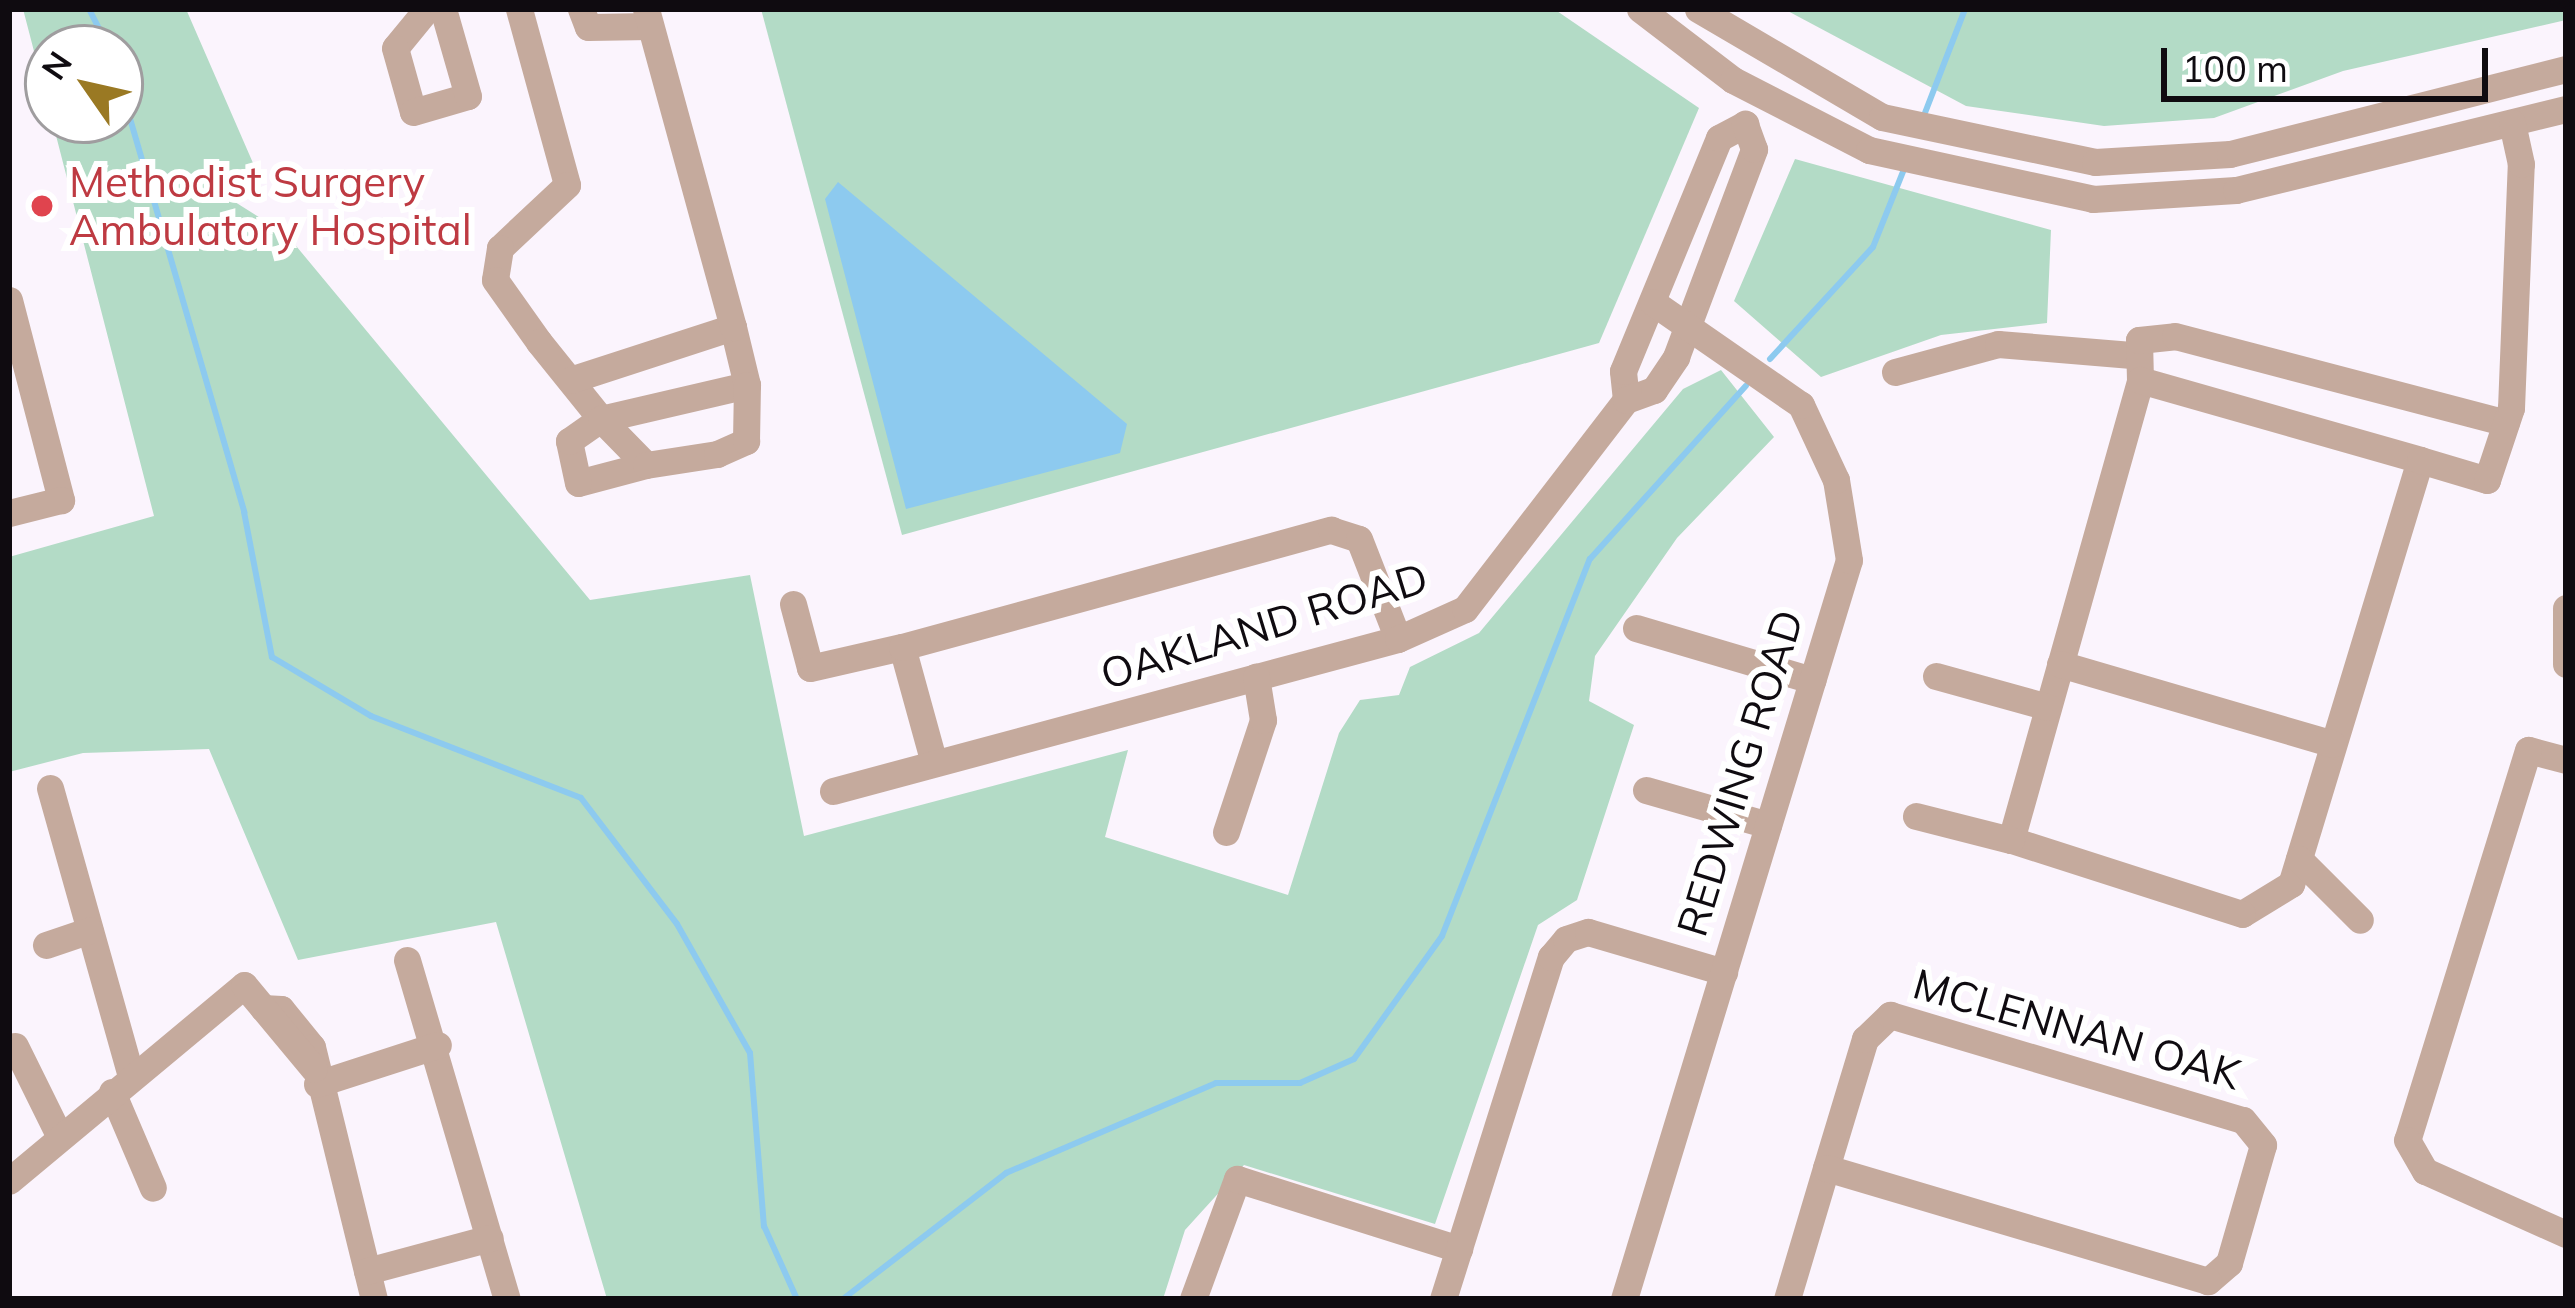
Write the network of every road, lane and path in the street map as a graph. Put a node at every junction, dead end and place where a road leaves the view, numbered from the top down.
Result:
1 (427, 9) edge
2 (443, 9) edge
3 (519, 9) edge
4 (581, 9) edge
5 (1640, 9) edge
6 (1698, 9) edge
7 (648, 17) edge
8 (1772, 61) junction
9 (2566, 69) edge
10 (1757, 94) junction
11 (2566, 110) edge
12 (2512, 123) junction
13 (1745, 124) junction
14 (9, 300) edge
15 (1652, 302) junction
16 (1692, 321) junction
17 (733, 327) junction
18 (2136, 368) junction
19 (1895, 372) dead end
20 (570, 380) junction
21 (747, 385) junction
22 (1626, 400) junction
23 (601, 419) junction
24 (2506, 423) junction
25 (2420, 460) junction
26 (646, 465) junction
27 (9, 513) edge
28 (793, 604) dead end
29 (2566, 608) edge
30 (1636, 628) dead end
31 (1398, 639) junction
32 (902, 647) junction
33 (2060, 664) junction
34 (2566, 664) edge
35 (1936, 676) dead end
36 (1256, 677) junction
37 (1812, 680) junction
38 (2048, 707) junction
39 (2333, 744) junction
40 (2566, 760) edge
41 (934, 763) junction
42 (50, 788) dead end
43 (833, 790) dead end
44 (1646, 790) dead end
45 (1916, 816) dead end
46 (1768, 825) junction
47 (1226, 832) dead end
48 (2011, 840) junction
49 (2299, 859) junction
50 (2360, 920) dead end
51 (90, 930) junction
52 (46, 945) dead end
53 (406, 960) dead end
54 (1724, 972) junction
55 (438, 1045) junction
56 (15, 1046) dead end
57 (316, 1076) junction
58 (122, 1084) junction
59 (60, 1137) junction
60 (1826, 1168) junction
61 (9, 1181) edge
62 (153, 1189) dead end
63 (2566, 1234) edge
64 (490, 1238) junction
65 (1459, 1249) junction
66 (371, 1285) edge
67 (507, 1299) edge
68 (1193, 1299) edge
69 (1443, 1299) edge
70 (1624, 1299) edge
71 (1787, 1299) edge

1 - 2 street
3 - 20 street
4 - 7 street
5 - 10 street
6 - 8 street
7 - 17 street
8 - 9 street
8 - 10 street
10 - 12 street
10 - 13 street
11 - 12 street
12 - 24 street
13 - 15 street, OAKLAND ROAD
13 - 16 street, OAKLAND ROAD
14 - 27 street
15 - 16 street, REDWING ROAD
15 - 22 street, OAKLAND ROAD
16 - 22 street, OAKLAND ROAD
16 - 37 street, REDWING ROAD
17 - 20 street
17 - 21 street
18 - 19 street
18 - 24 street
18 - 25 street
18 - 33 street
20 - 23 street
21 - 23 street
21 - 26 street
22 - 31 street, OAKLAND ROAD
23 - 26 street
23 - 26 street
24 - 25 street
25 - 39 street
28 - 32 street
29 - 34 street
30 - 37 street
31 - 32 street
31 - 36 street, OAKLAND ROAD
32 - 41 street
33 - 38 street
33 - 39 street
35 - 38 street
36 - 41 street, OAKLAND ROAD
36 - 47 street
37 - 46 street, REDWING ROAD
38 - 48 street
39 - 49 street
40 - 63 street
41 - 43 street, OAKLAND ROAD
42 - 51 street
44 - 46 street
45 - 48 street
46 - 54 street, REDWING ROAD
48 - 49 street
49 - 50 street
51 - 52 street
51 - 58 street
53 - 55 street
54 - 65 street
54 - 70 street, REDWING ROAD
55 - 57 street
55 - 64 street
56 - 59 street
57 - 58 street
57 - 66 street
58 - 59 street
58 - 62 street
59 - 61 street
60 - 60 street, MCLENNAN OAK
60 - 71 street, MCLENNAN OAK
64 - 66 street
64 - 67 street
65 - 68 street
65 - 69 street

